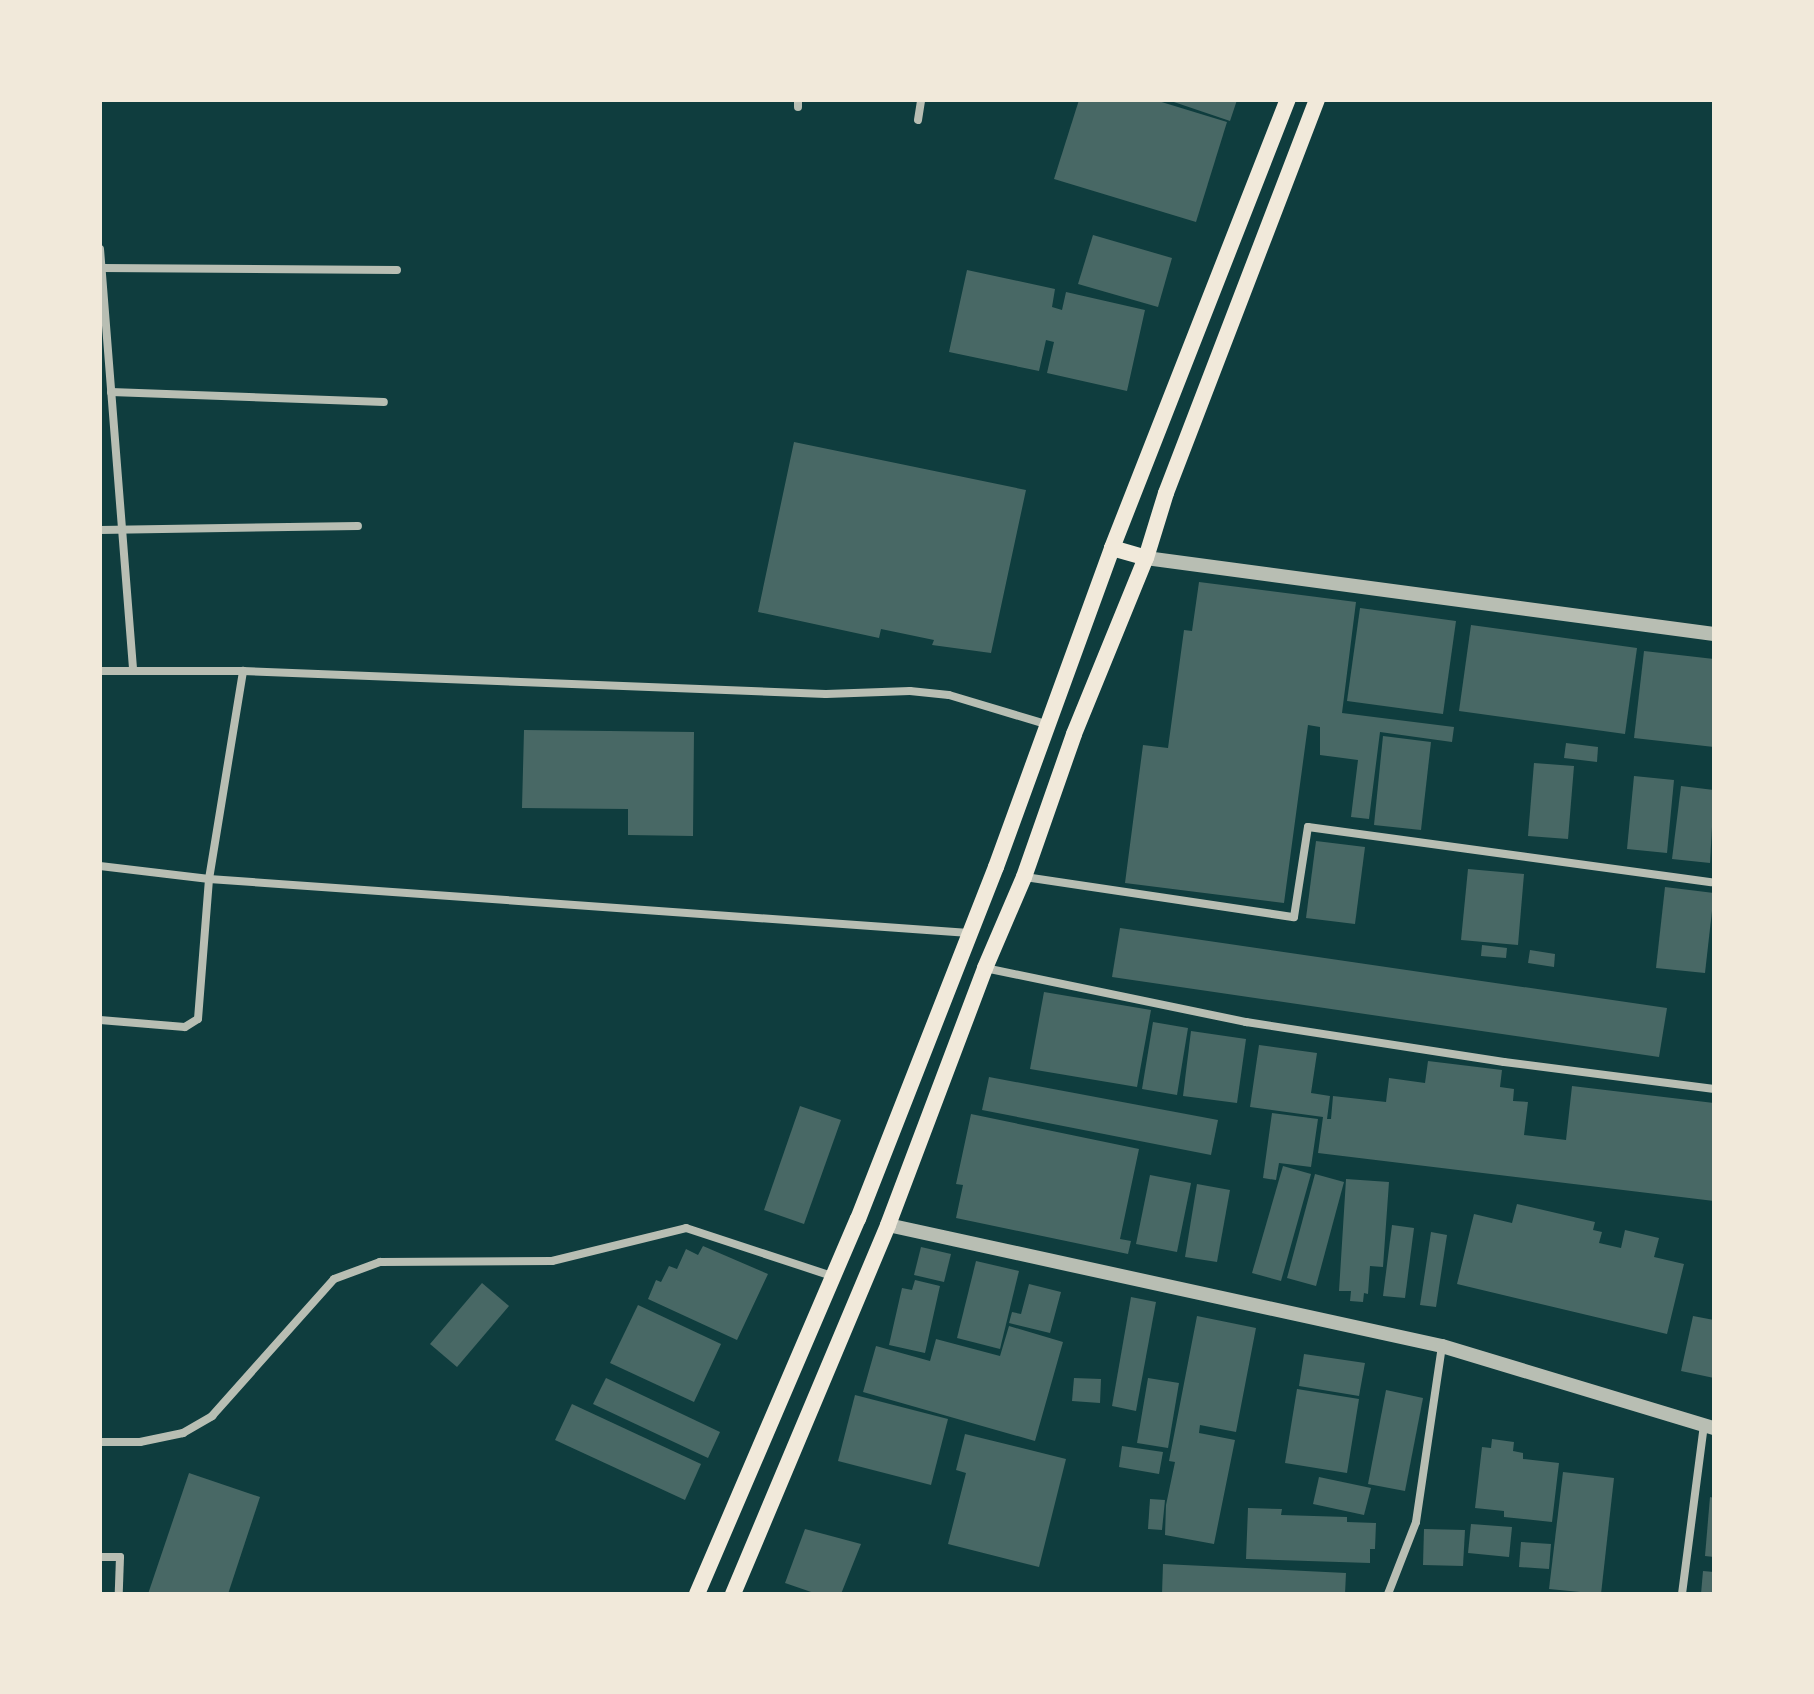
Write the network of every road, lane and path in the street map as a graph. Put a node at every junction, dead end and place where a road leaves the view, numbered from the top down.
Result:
1 (921, 100) edge
2 (1288, 100) edge
3 (1317, 100) edge
4 (918, 120) dead end
5 (100, 249) edge
6 (102, 268) junction
7 (397, 270) dead end
8 (102, 309) edge
9 (111, 392) junction
10 (384, 402) dead end
11 (1138, 485) junction
12 (1166, 493) junction
13 (358, 526) dead end
14 (123, 529) junction
15 (100, 530) edge
16 (1112, 548) junction
17 (1146, 558) junction
18 (1714, 634) edge
19 (133, 669) junction
20 (100, 671) edge
21 (243, 671) junction
22 (1049, 725) junction
23 (100, 866) edge
24 (1024, 877) junction
25 (209, 879) junction
26 (1711, 882) dead end
27 (970, 933) junction
28 (985, 968) junction
29 (100, 1020) edge
30 (1714, 1089) edge
31 (858, 1219) junction
32 (888, 1225) junction
33 (832, 1276) junction
34 (1442, 1346) junction
35 (1709, 1425) edge
36 (100, 1442) edge
37 (100, 1557) edge
38 (119, 1594) edge
39 (697, 1594) edge
40 (733, 1594) edge
41 (1388, 1594) edge
42 (1682, 1594) edge

1 - 4 street
2 - 11 main road
3 - 12 main road
5 - 6 street
6 - 7 street
6 - 8 street
8 - 9 street
9 - 10 street
9 - 14 street
11 - 12 main road
11 - 16 main road
12 - 17 main road
13 - 14 street
14 - 15 street
14 - 19 street
16 - 17 main road
16 - 22 main road
17 - 18 street
17 - 24 main road
19 - 20 street
19 - 21 street
21 - 22 street
21 - 25 street
22 - 27 main road
23 - 25 street
24 - 26 street
24 - 28 main road
25 - 27 street
25 - 29 street
27 - 31 main road
28 - 30 street
28 - 32 main road
31 - 32 main road
31 - 33 main road
32 - 34 street
32 - 40 main road
33 - 36 street
33 - 39 main road
34 - 35 street
34 - 41 street
35 - 42 street
37 - 38 street

